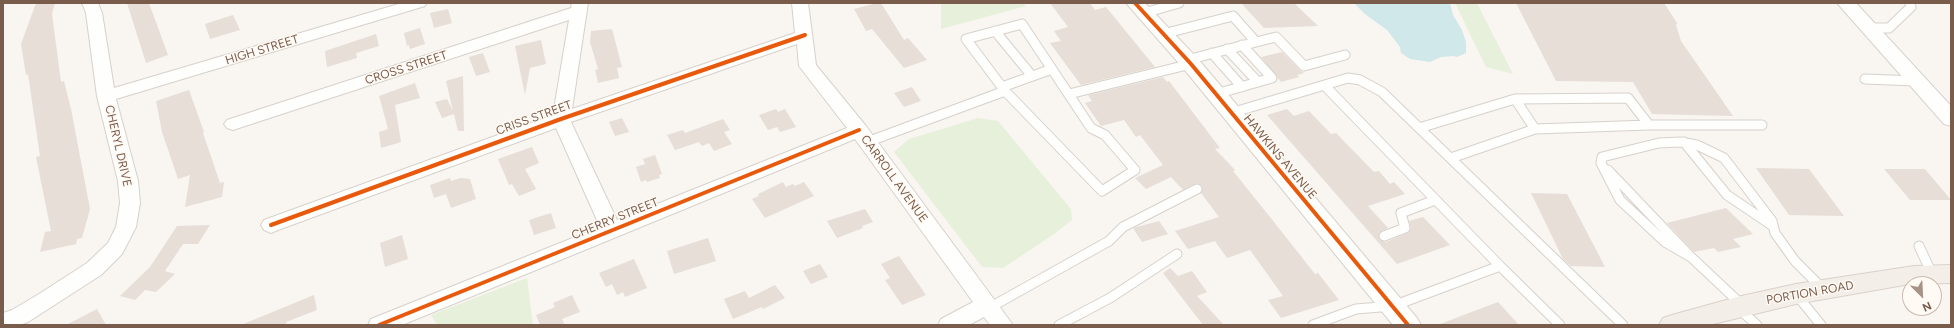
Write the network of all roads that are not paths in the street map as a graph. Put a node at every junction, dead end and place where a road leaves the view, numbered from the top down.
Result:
1 (90, 3) edge
2 (419, 3) edge
3 (800, 3) edge
4 (1179, 3) edge
5 (1846, 3) edge
6 (1910, 3) edge
7 (579, 7) edge
8 (1139, 8) edge
9 (1869, 28) junction
10 (995, 31) junction
11 (1163, 34) junction
12 (805, 35) junction
13 (1256, 42) junction
14 (1242, 46) junction
15 (1227, 49) junction
16 (1212, 53) junction
17 (1345, 55) dead end
18 (1189, 62) junction
19 (1052, 69) junction
20 (1032, 76) junction
21 (1866, 79) dead end
22 (1916, 81) junction
23 (1258, 82) junction
24 (1325, 86) junction
25 (1242, 87) junction
26 (1003, 89) junction
27 (1070, 94) junction
28 (1216, 94) junction
29 (106, 96) junction
30 (1516, 99) junction
31 (1231, 113) junction
32 (1949, 115) edge
33 (561, 119) junction
34 (233, 124) dead end
35 (1762, 124) dead end
36 (1649, 125) junction
37 (1419, 128) junction
38 (1535, 129) junction
39 (863, 136) junction
40 (1684, 142) junction
41 (1451, 158) junction
42 (1197, 189) dead end
43 (1435, 200) junction
44 (1773, 224) junction
45 (271, 225) dead end
46 (612, 231) junction
47 (1384, 236) dead end
48 (1919, 246) dead end
49 (1177, 254) dead end
50 (1500, 266) junction
51 (1946, 275) edge
52 (1823, 289) junction
53 (1796, 294) junction
54 (1393, 306) junction
55 (988, 307) junction
56 (1745, 313) edge
57 (3, 322) edge
58 (379, 325) edge
59 (949, 325) edge
60 (1002, 325) edge
61 (1059, 325) edge
62 (1313, 325) edge
63 (1408, 325) edge
64 (1560, 325) edge
65 (1623, 325) edge
66 (1672, 325) edge
67 (1821, 325) edge

1 - 29 street, CHERYL DRIVE
2 - 29 street, HIGH STREET
3 - 12 street, CARROLL AVENUE
4 - 8 lane
5 - 9 street
6 - 9 lane
7 - 33 street
7 - 34 street, CROSS STREET
8 - 11 street, HAWKINS AVENUE
9 - 22 street
10 - 19 lane
10 - 20 lane
10 - 26 lane
11 - 13 lane
11 - 18 street, HAWKINS AVENUE
12 - 33 street, CRISS STREET
12 - 39 street, CARROLL AVENUE
13 - 14 lane
13 - 17 lane
14 - 15 lane
14 - 23 lane
15 - 16 lane
15 - 23 lane
16 - 18 lane
16 - 25 lane
18 - 27 lane
18 - 28 street, HAWKINS AVENUE
19 - 20 lane
19 - 27 lane
20 - 26 lane
21 - 22 lane
22 - 32 street
23 - 25 lane
24 - 31 lane
24 - 37 lane
24 - 43 lane
25 - 28 lane
26 - 27 lane
26 - 39 lane
28 - 31 street, HAWKINS AVENUE
29 - 57 street, CHERYL DRIVE
30 - 36 lane
30 - 37 lane
30 - 38 lane
31 - 54 street, HAWKINS AVENUE
33 - 45 street, CRISS STREET
33 - 46 street
35 - 36 lane
36 - 38 lane
37 - 41 lane
38 - 41 lane
39 - 46 street, CHERRY STREET
39 - 55 street, CARROLL AVENUE
40 - 44 lane
40 - 44 lane
40 - 56 lane
41 - 65 lane
42 - 55 lane
43 - 47 lane
43 - 50 lane
44 - 52 lane
46 - 58 street, CHERRY STREET
48 - 51 lane
49 - 61 lane
50 - 54 lane
50 - 64 lane
51 - 52 main road, PORTION ROAD
52 - 53 main road, PORTION ROAD
53 - 56 main road, PORTION ROAD
53 - 67 lane
54 - 62 lane
54 - 63 street, HAWKINS AVENUE
55 - 59 street
55 - 60 street, CARROLL AVENUE
56 - 66 main road, PORTION ROAD

